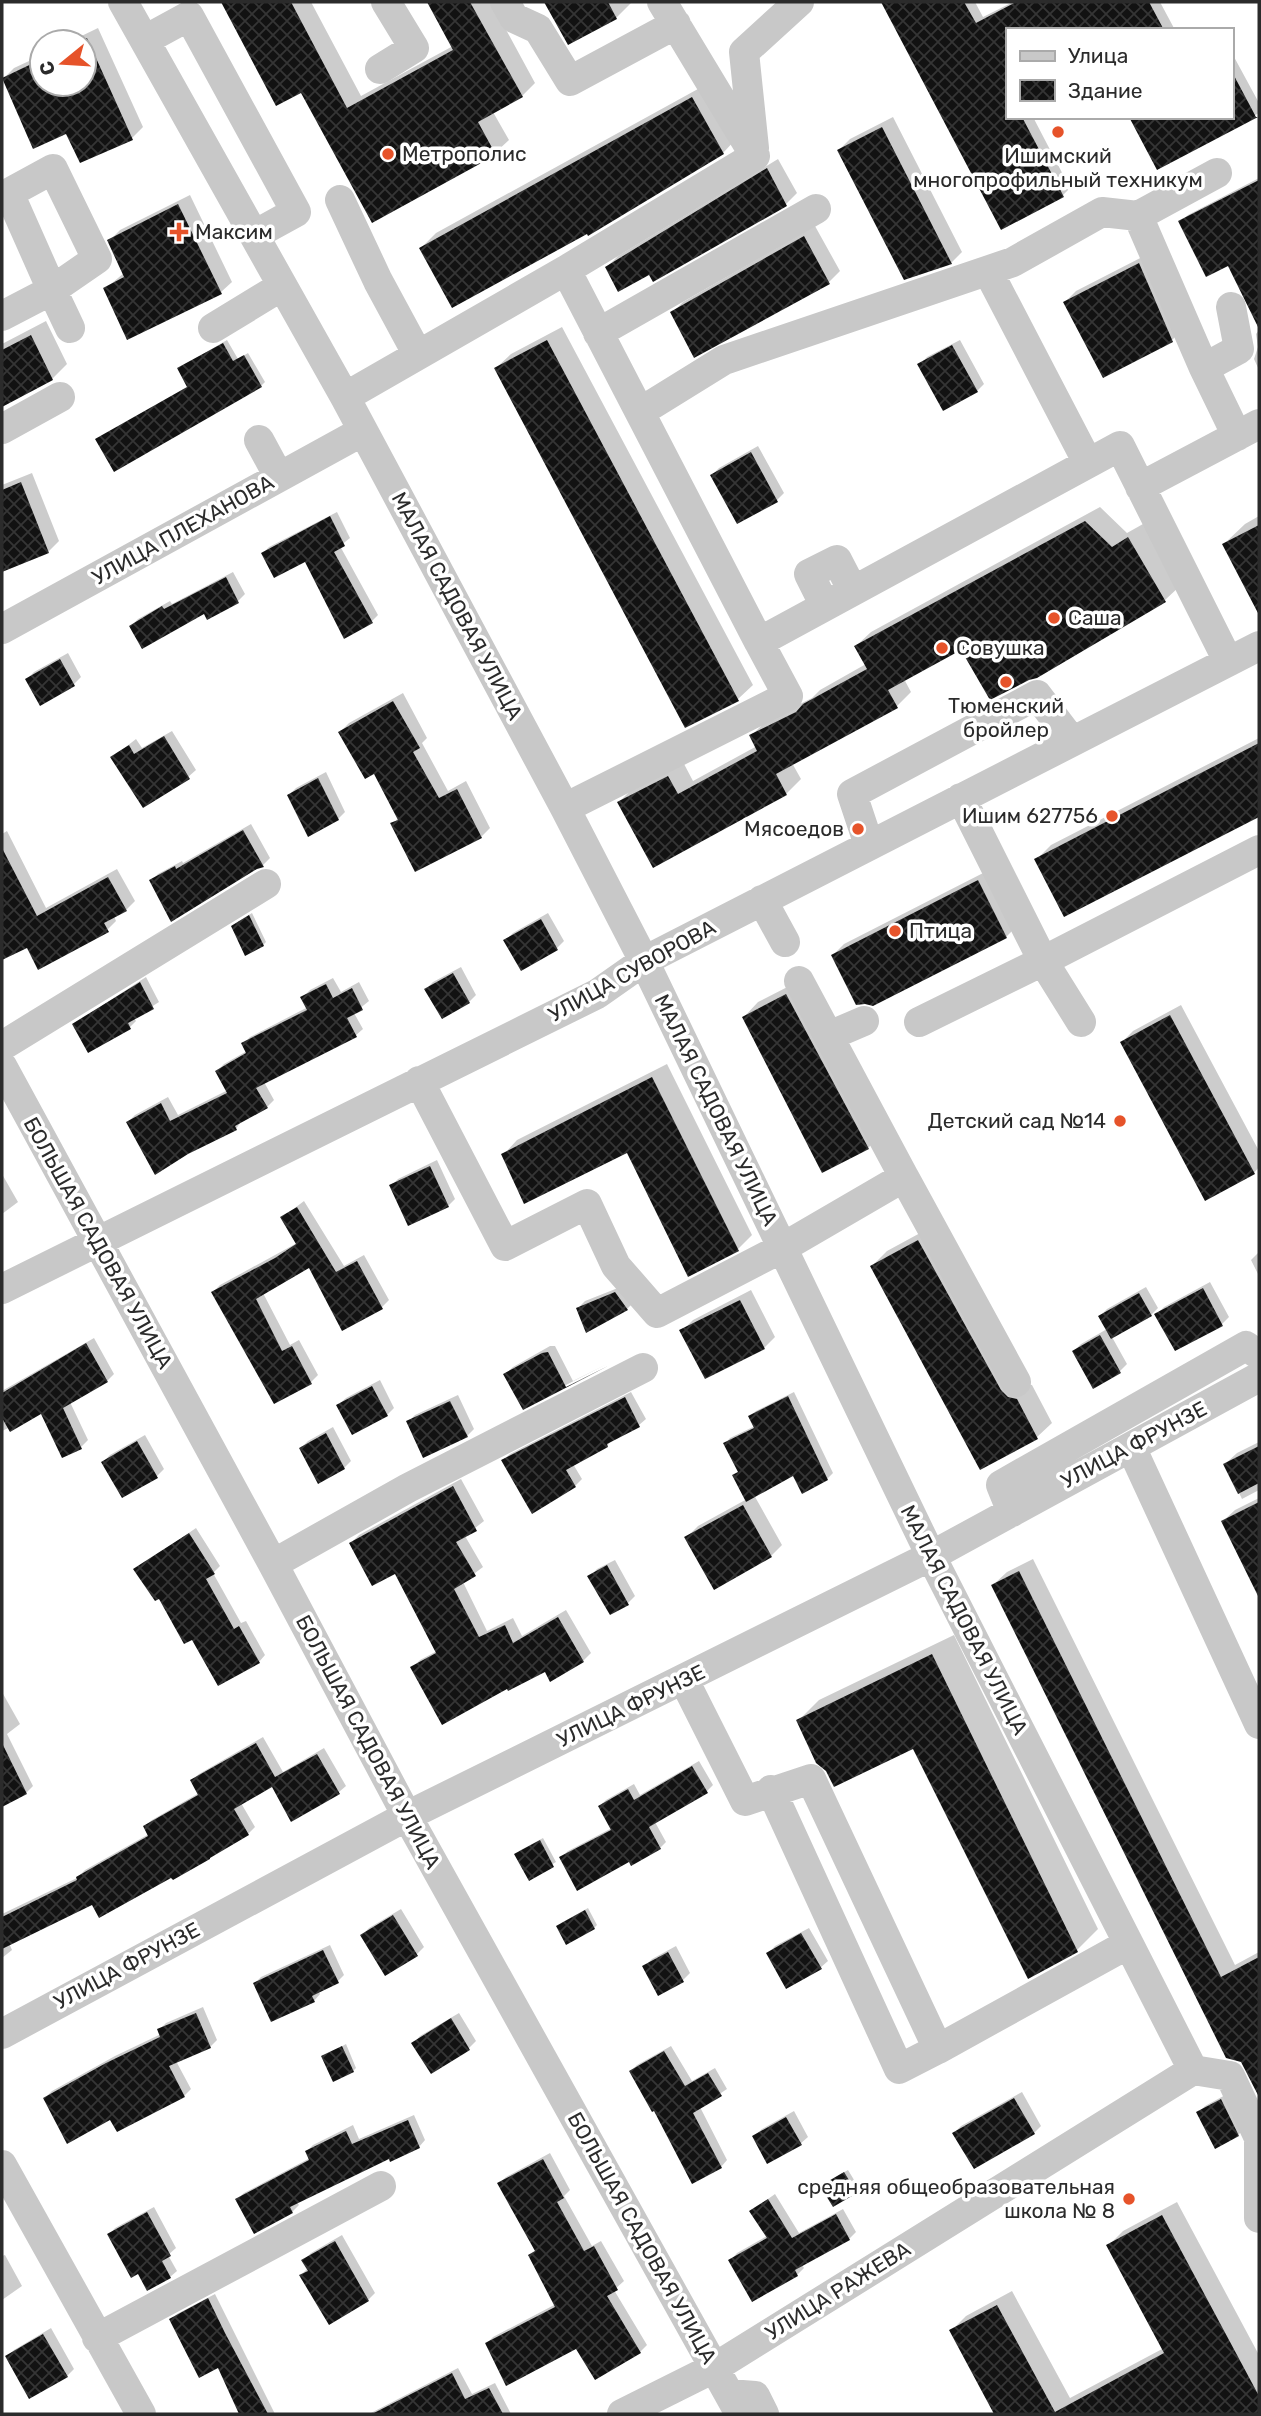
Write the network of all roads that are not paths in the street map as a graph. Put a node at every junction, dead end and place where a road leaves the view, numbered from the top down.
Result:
1 (103, 2) edge
2 (123, 2) edge
3 (386, 2) edge
4 (506, 2) edge
5 (800, 2) edge
6 (669, 13) edge
7 (145, 40) junction
8 (380, 69) dead end
9 (166, 78) junction
10 (755, 156) junction
11 (1217, 173) dead end
12 (4, 190) edge
13 (340, 200) dead end
14 (816, 209) dead end
15 (1138, 216) junction
16 (254, 235) junction
17 (566, 270) junction
18 (988, 271) junction
19 (282, 286) junction
20 (52, 290) junction
21 (1231, 307) dead end
22 (2, 316) edge
23 (70, 328) dead end
24 (213, 328) dead end
25 (598, 333) junction
26 (418, 355) junction
27 (1204, 368) junction
28 (60, 397) dead end
29 (345, 397) junction
30 (640, 412) junction
31 (2, 429) edge
32 (1248, 430) edge
33 (363, 431) junction
34 (260, 440) dead end
35 (1088, 463) junction
36 (279, 477) junction
37 (1140, 487) junction
38 (2, 629) edge
39 (758, 642) junction
40 (1258, 650) edge
41 (1228, 661) junction
42 (1072, 741) junction
43 (961, 798) junction
44 (565, 808) junction
45 (869, 845) junction
46 (1259, 850) edge
47 (266, 884) dead end
48 (762, 900) junction
49 (785, 942) dead end
50 (644, 961) junction
51 (1043, 961) junction
52 (799, 981) dead end
53 (864, 1021) dead end
54 (919, 1022) dead end
55 (1081, 1022) dead end
56 (829, 1037) junction
57 (2, 1046) edge
58 (2, 1066) edge
59 (399, 1083) junction
60 (904, 1177) junction
61 (96, 1241) junction
62 (782, 1248) junction
63 (2, 1289) edge
64 (1259, 1354) edge
65 (643, 1367) dead end
66 (1259, 1377) edge
67 (1017, 1382) dead end
68 (1131, 1447) junction
69 (1053, 1473) junction
70 (931, 1556) junction
71 (272, 1564) junction
72 (684, 1680) junction
73 (1259, 1724) edge
74 (771, 1790) junction
75 (407, 1816) junction
76 (1129, 1944) junction
77 (2, 2034) edge
78 (938, 2049) junction
79 (1193, 2070) junction
80 (2, 2165) edge
81 (381, 2186) dead end
82 (1259, 2218) edge
83 (97, 2338) junction
84 (714, 2368) junction
85 (734, 2404) edge
86 (141, 2414) edge
87 (622, 2414) edge
88 (764, 2414) edge

1 - 9 street
2 - 7 street, МАЛАЯ САДОВАЯ УЛИЦА
3 - 8 street
4 - 6 street
5 - 10 street
6 - 10 street
7 - 9 street, МАЛАЯ САДОВАЯ УЛИЦА
7 - 16 street
9 - 16 street, МАЛАЯ САДОВАЯ УЛИЦА
10 - 17 street
11 - 15 street
12 - 20 street
12 - 20 street
13 - 26 street
14 - 25 street
15 - 18 street
15 - 27 street
16 - 19 street, МАЛАЯ САДОВАЯ УЛИЦА
17 - 25 street
17 - 26 street
18 - 30 street
18 - 35 street
19 - 24 street
19 - 29 street, МАЛАЯ САДОВАЯ УЛИЦА
20 - 22 street
20 - 23 street
21 - 27 street
25 - 30 street
26 - 29 street
27 - 32 street
28 - 31 street
29 - 33 street, МАЛАЯ САДОВАЯ УЛИЦА
30 - 39 street
32 - 37 street
33 - 36 street, УЛИЦА ПЛЕХАНОВА
33 - 44 street, МАЛАЯ САДОВАЯ УЛИЦА
34 - 36 street
35 - 37 street
35 - 39 street
36 - 38 street, УЛИЦА ПЛЕХАНОВА
37 - 41 street
39 - 44 street
40 - 41 street, УЛИЦА СУВОРОВА
41 - 42 street, УЛИЦА СУВОРОВА
42 - 43 street, УЛИЦА СУВОРОВА
42 - 45 street
43 - 45 street, УЛИЦА СУВОРОВА
43 - 51 street
44 - 50 street, МАЛАЯ САДОВАЯ УЛИЦА
45 - 48 street, УЛИЦА СУВОРОВА
46 - 51 street
47 - 57 street
48 - 49 street
48 - 50 street, УЛИЦА СУВОРОВА
50 - 59 street, УЛИЦА СУВОРОВА
50 - 62 street, МАЛАЯ САДОВАЯ УЛИЦА
51 - 54 street
51 - 55 street
52 - 56 street
53 - 56 street
56 - 60 street
58 - 61 street, БОЛЬШАЯ САДОВАЯ УЛИЦА
59 - 61 street, УЛИЦА СУВОРОВА
59 - 62 street
60 - 62 street
60 - 67 street
61 - 63 street, УЛИЦА СУВОРОВА
61 - 71 street, БОЛЬШАЯ САДОВАЯ УЛИЦА
62 - 70 street, МАЛАЯ САДОВАЯ УЛИЦА
64 - 69 street
65 - 71 street
66 - 68 street, УЛИЦА ФРУНЗЕ
68 - 69 street, УЛИЦА ФРУНЗЕ
68 - 73 street
69 - 70 street, УЛИЦА ФРУНЗЕ
70 - 72 street, УЛИЦА ФРУНЗЕ
70 - 76 street, МАЛАЯ САДОВАЯ УЛИЦА
71 - 75 street, БОЛЬШАЯ САДОВАЯ УЛИЦА
72 - 74 street
72 - 75 street, УЛИЦА ФРУНЗЕ
74 - 78 street
74 - 78 street
75 - 77 street, УЛИЦА ФРУНЗЕ
75 - 84 street, БОЛЬШАЯ САДОВАЯ УЛИЦА
76 - 78 street
76 - 79 street, МАЛАЯ САДОВАЯ УЛИЦА
79 - 82 street
79 - 84 street, УЛИЦА РАЖЕВА
80 - 83 street
81 - 83 street
83 - 86 street
84 - 85 street, БОЛЬШАЯ САДОВАЯ УЛИЦА
84 - 87 street, УЛИЦА РАЖЕВА
85 - 88 street

